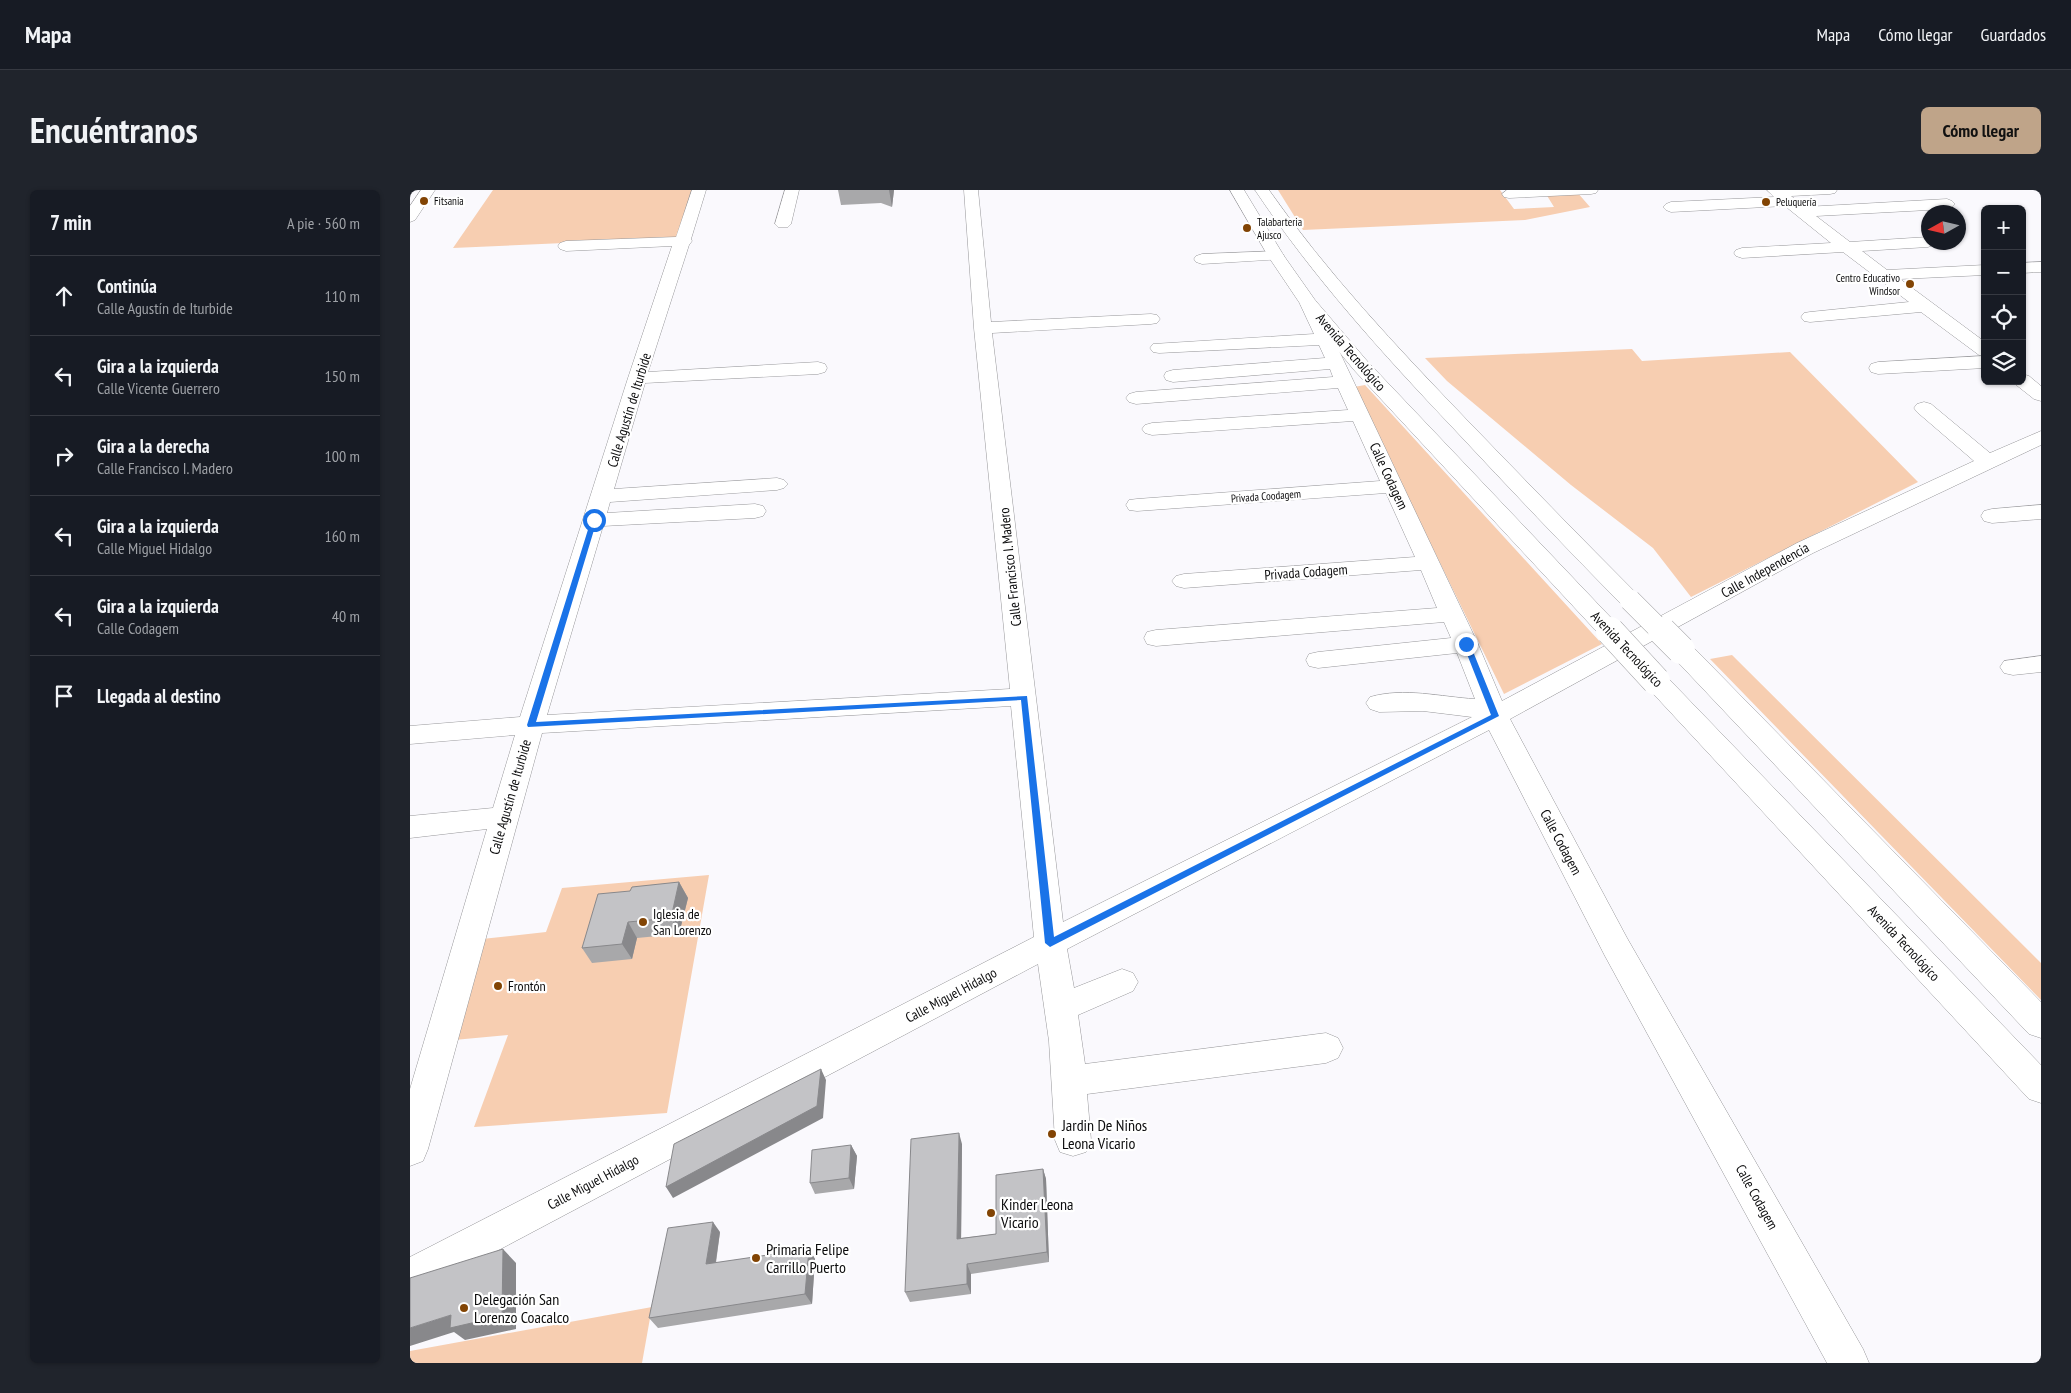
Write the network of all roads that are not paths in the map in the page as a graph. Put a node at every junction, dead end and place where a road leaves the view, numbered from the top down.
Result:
1 (410, 190) edge
2 (414, 190) edge
3 (428, 190) edge
4 (699, 190) edge
5 (792, 190) edge
6 (971, 190) edge
7 (1237, 190) edge
8 (1262, 190) edge
9 (1591, 190) edge
10 (1830, 190) edge
11 (1509, 194) dead end
12 (1785, 199) edge
13 (1948, 204) dead end
14 (1671, 207) dead end
15 (410, 217) edge
16 (783, 224) dead end
17 (1848, 226) dead end
18 (1821, 228) junction
19 (684, 241) junction
20 (1921, 242) edge
21 (566, 246) dead end
22 (1845, 246) junction
23 (1742, 253) dead end
24 (1276, 256) junction
25 (1202, 259) dead end
26 (2041, 267) edge
27 (2026, 268) edge
28 (1981, 270) edge
29 (1883, 275) junction
30 (1309, 304) junction
31 (1926, 306) junction
32 (1810, 317) dead end
33 (1151, 319) dead end
34 (983, 328) junction
35 (1325, 340) junction
36 (1159, 348) dead end
37 (1981, 348) edge
38 (1981, 362) edge
39 (818, 368) dead end
40 (1878, 368) dead end
41 (1340, 372) junction
42 (1173, 376) dead end
43 (637, 378) junction
44 (2026, 383) edge
45 (2041, 395) edge
46 (1136, 398) dead end
47 (1924, 408) dead end
48 (1360, 415) junction
49 (1152, 429) dead end
50 (2041, 437) edge
51 (1988, 462) junction
52 (778, 484) dead end
53 (1394, 486) junction
54 (602, 496) junction
55 (1137, 505) dead end
56 (755, 511) dead end
57 (2041, 512) edge
58 (1992, 516) dead end
59 (594, 520) junction
60 (1429, 563) junction
61 (1184, 582) dead end
62 (1452, 614) junction
63 (1156, 638) dead end
64 (1466, 644) junction
65 (1318, 660) dead end
66 (2041, 664) edge
67 (2013, 667) dead end
68 (1024, 698) junction
69 (1379, 703) dead end
70 (1493, 711) junction
71 (531, 725) junction
72 (410, 735) edge
73 (505, 817) junction
74 (410, 827) edge
75 (1050, 943) junction
76 (1122, 982) dead end
77 (1062, 1007) junction
78 (2041, 1024) edge
79 (1326, 1048) dead end
80 (1070, 1081) junction
81 (2041, 1088) edge
82 (1073, 1140) dead end
83 (410, 1149) edge
84 (410, 1278) edge
85 (1849, 1363) edge

1 - 2 street
3 - 15 street
4 - 19 street, Calle Agustín de Iturbide
5 - 16 street
6 - 34 street, Calle Francisco I. Madero
7 - 24 street, Avenida Tecnológico
8 - 78 street, bridge
9 - 11 street
10 - 12 street
12 - 13 street
12 - 14 street
12 - 18 street
17 - 18 street
18 - 22 street
19 - 21 street
19 - 43 street, Calle Agustín de Iturbide
20 - 22 street
22 - 23 street
22 - 29 street
24 - 25 street
24 - 30 street, Avenida Tecnológico
26 - 27 street
28 - 29 street
29 - 31 street
30 - 35 street, Calle Codagem
30 - 81 street, Avenida Tecnológico, bridge
31 - 32 street
31 - 37 street
33 - 34 street
34 - 68 street, Calle Francisco I. Madero
35 - 36 street
35 - 41 street, Calle Codagem
38 - 40 street
39 - 43 street
41 - 42 street
41 - 46 street
41 - 48 street, Calle Codagem
43 - 54 street, Calle Agustín de Iturbide
44 - 45 street
47 - 51 street
48 - 49 street
48 - 53 street, Calle Codagem
50 - 51 street, Calle Independencia
51 - 70 street, Calle Independencia
52 - 54 street
53 - 55 street, Privada Coodagem
53 - 60 street, Calle Codagem
54 - 59 street, Calle Agustín de Iturbide
56 - 59 street
57 - 58 street
59 - 71 street, Calle Agustín de Iturbide
60 - 61 street, Privada Codagem
60 - 62 street, Calle Codagem
62 - 63 street
62 - 64 street, Calle Codagem
64 - 65 street
64 - 70 street, Calle Codagem
66 - 67 street
68 - 71 street
68 - 75 street, Calle Francisco I. Madero
69 - 70 street
70 - 75 street, Calle Miguel Hidalgo
70 - 85 street, Calle Codagem
71 - 72 street
71 - 73 street, Calle Agustín de Iturbide
73 - 74 street
73 - 83 street, Calle Agustín de Iturbide
75 - 77 street, Calle Francisco I. Madero
75 - 84 street, Calle Miguel Hidalgo
76 - 77 street
77 - 80 street, Calle Francisco I. Madero
79 - 80 street
80 - 82 street, Calle Francisco I. Madero

